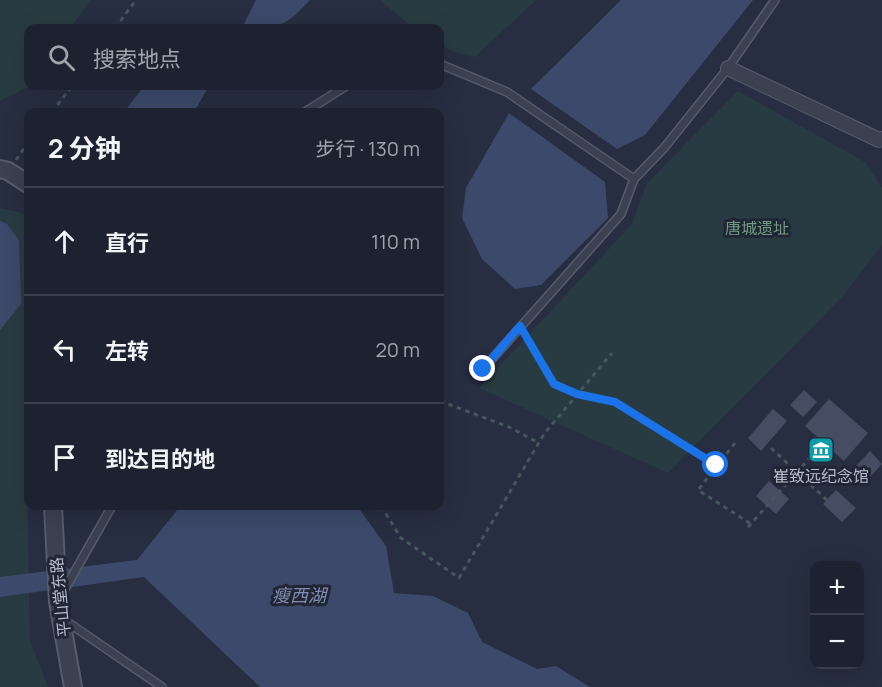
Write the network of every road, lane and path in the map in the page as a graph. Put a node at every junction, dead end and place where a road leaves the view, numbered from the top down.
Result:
1 (136, 0) edge
2 (776, 0) edge
3 (117, 24) edge
4 (444, 66) edge
5 (728, 68) junction
6 (69, 90) edge
7 (340, 90) edge
8 (54, 108) edge
9 (311, 108) edge
10 (882, 139) edge
11 (24, 148) edge
12 (4, 170) edge
13 (634, 179) junction
14 (24, 182) edge
15 (520, 326) junction
16 (612, 353) dead end
17 (483, 369) dead end
18 (577, 394) junction
19 (444, 403) edge
20 (539, 443) junction
21 (735, 443) dead end
22 (771, 448) dead end
23 (814, 453) dead end
24 (716, 465) junction
25 (797, 472) junction
26 (828, 501) dead end
27 (52, 510) edge
28 (110, 510) edge
29 (384, 510) edge
30 (59, 610) junction
31 (74, 687) edge
32 (162, 687) edge

1 - 3 path
2 - 5 lane
4 - 13 lane
5 - 10 street
5 - 13 lane
6 - 8 path
7 - 9 lane
11 - 12 path
12 - 14 street
13 - 15 lane
15 - 17 lane
15 - 18 path
16 - 18 path
18 - 20 path
18 - 24 path
19 - 20 path
20 - 29 path
21 - 24 path
22 - 25 path
23 - 25 path
24 - 25 path
25 - 26 path
27 - 30 street, 平山堂东路
28 - 30 lane
30 - 31 street, 平山堂东路
30 - 32 lane

